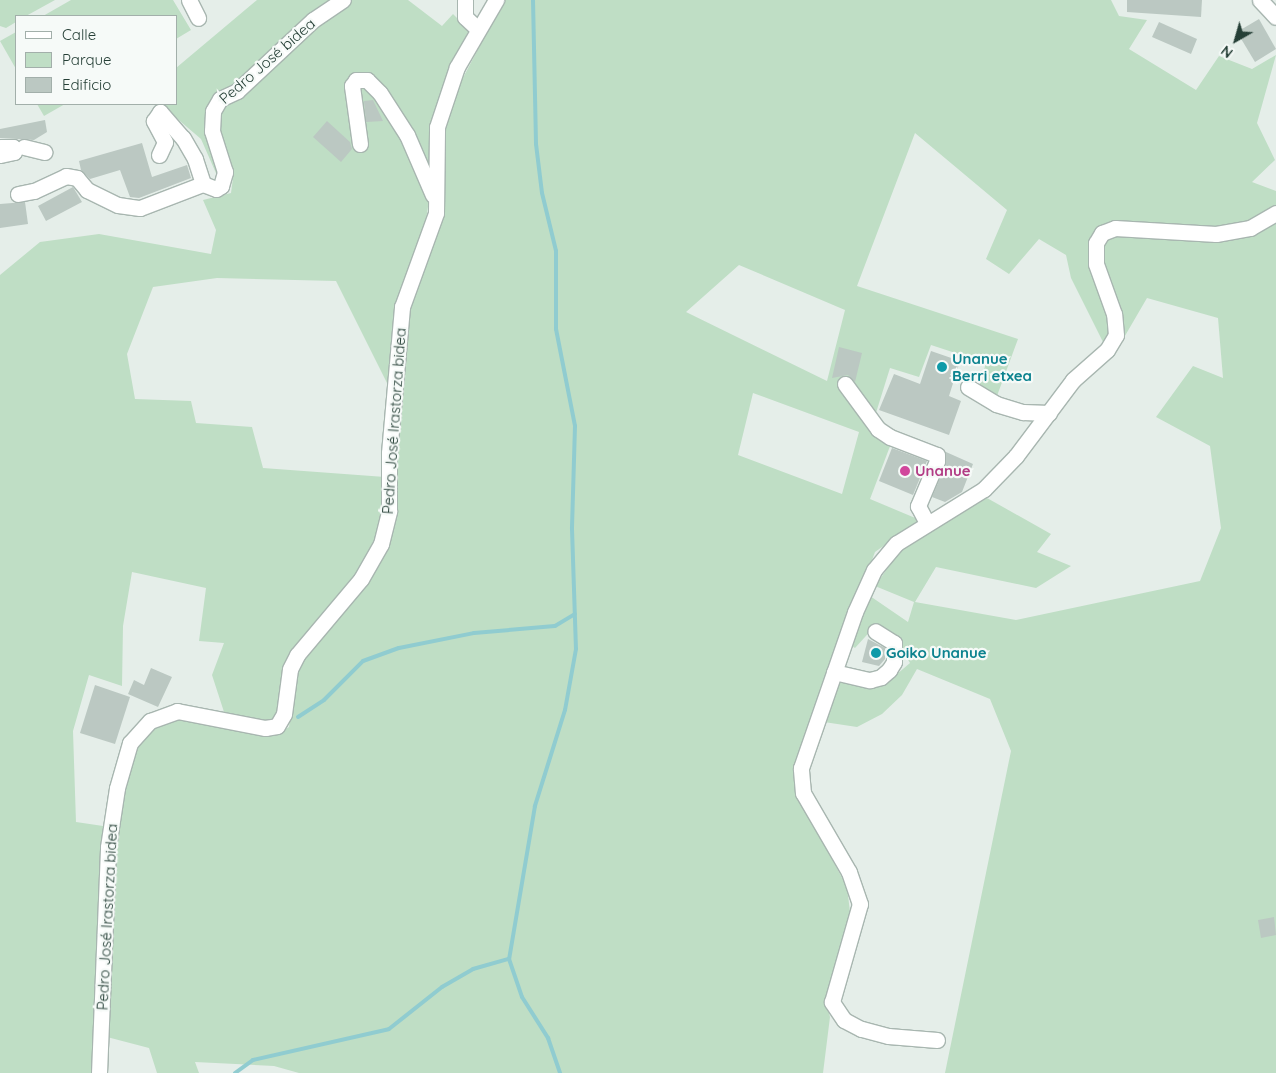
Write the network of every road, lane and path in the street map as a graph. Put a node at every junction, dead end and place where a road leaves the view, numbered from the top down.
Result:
1 (189, 0) edge
2 (342, 0) edge
3 (465, 0) edge
4 (496, 0) edge
5 (1260, 0) edge
6 (1276, 17) edge
7 (198, 18) dead end
8 (477, 28) junction
9 (360, 144) dead end
10 (0, 147) edge
11 (24, 147) dead end
12 (44, 152) dead end
13 (0, 155) edge
14 (159, 155) dead end
15 (203, 184) junction
16 (18, 194) dead end
17 (436, 201) junction
18 (1276, 213) edge
19 (845, 384) dead end
20 (968, 387) dead end
21 (1049, 414) junction
22 (926, 523) junction
23 (875, 630) dead end
24 (834, 672) junction
25 (937, 1040) dead end
26 (99, 1073) edge

1 - 7 street
2 - 15 street, Pedro José bidea
3 - 8 street
4 - 8 street, Pedro José Irastorza bidea
5 - 6 street
8 - 17 street, Pedro José Irastorza bidea
9 - 17 street
10 - 13 street
11 - 12 street
14 - 15 street
15 - 16 street
17 - 26 street, Pedro José Irastorza bidea
18 - 21 street
19 - 22 street
20 - 21 street
21 - 22 street
22 - 24 street
23 - 24 street
24 - 25 street

